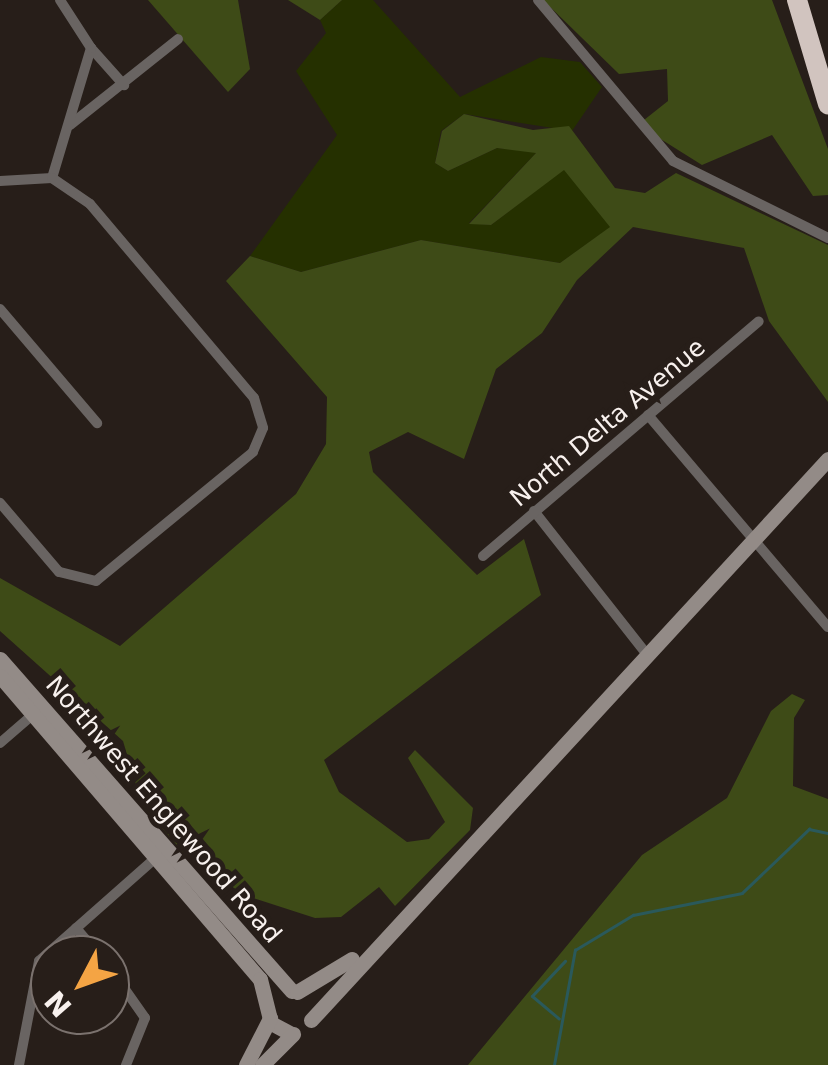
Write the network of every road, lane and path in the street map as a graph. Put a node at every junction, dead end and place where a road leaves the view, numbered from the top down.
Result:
1 (60, 0) edge
2 (538, 0) edge
3 (797, 0) edge
4 (178, 40) dead end
5 (91, 48) junction
6 (124, 85) junction
7 (828, 104) edge
8 (70, 124) junction
9 (52, 178) junction
10 (0, 181) edge
11 (828, 238) edge
12 (0, 309) edge
13 (758, 322) dead end
14 (648, 415) junction
15 (97, 424) dead end
16 (828, 459) edge
17 (0, 503) edge
18 (534, 511) junction
19 (751, 539) junction
20 (483, 556) dead end
21 (828, 627) edge
22 (645, 652) junction
23 (0, 659) edge
24 (0, 676) edge
25 (37, 711) junction
26 (0, 743) edge
27 (160, 854) junction
28 (76, 928) junction
29 (82, 935) edge
30 (375, 942) junction
31 (294, 992) junction
32 (130, 996) edge
33 (270, 1013) junction
34 (311, 1020) junction
35 (292, 1034) junction
36 (19, 1065) edge
37 (126, 1065) edge
38 (246, 1065) edge
39 (262, 1065) edge

1 - 5 street
2 - 11 street
3 - 7 highway
4 - 6 street
5 - 6 street
5 - 8 street
6 - 8 street
8 - 9 street
9 - 10 street
9 - 17 street
12 - 15 street
13 - 14 street, North Delta Avenue
14 - 18 street, North Delta Avenue
14 - 19 street
16 - 19 main road
18 - 20 street, North Delta Avenue
18 - 22 street
19 - 21 street
19 - 22 main road
22 - 30 main road
23 - 25 main road, Northwest Englewood Road
24 - 25 main road, Northwest Englewood Road
25 - 26 street
25 - 27 main road, Northwest Englewood Road
27 - 28 street
27 - 31 main road, Northwest Englewood Road
27 - 33 main road, Northwest Englewood Road
28 - 29 street
28 - 36 street
30 - 31 main road
30 - 34 main road
31 - 33 main road
31 - 34 main road, Northwest Englewood Road
32 - 37 street
33 - 35 main road
33 - 38 main road
34 - 35 main road
35 - 39 main road

